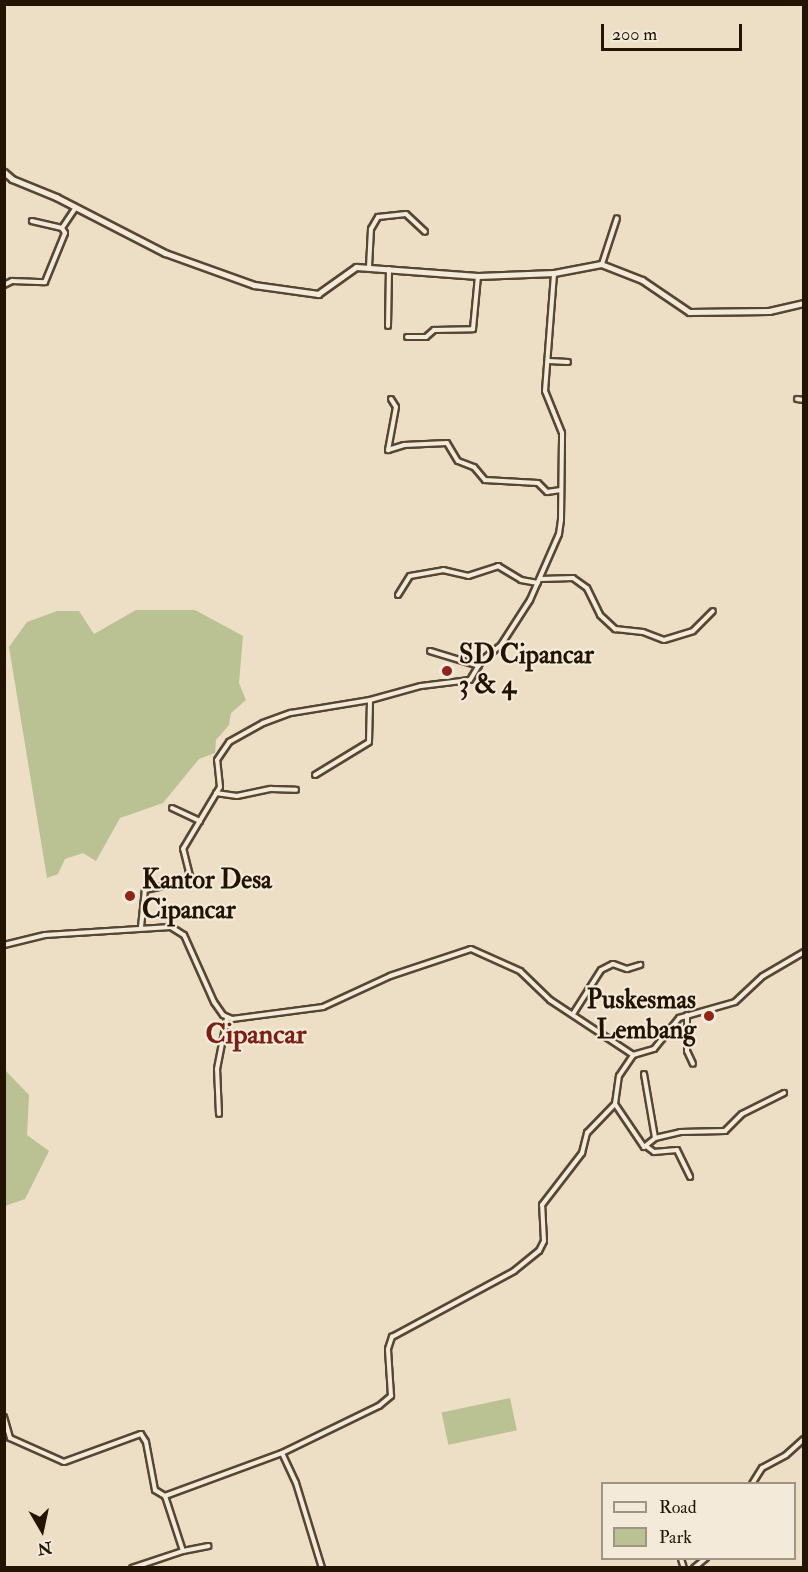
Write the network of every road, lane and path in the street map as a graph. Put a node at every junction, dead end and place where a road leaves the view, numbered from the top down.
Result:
1 (4, 172) edge
2 (75, 209) junction
3 (618, 218) dead end
4 (32, 221) dead end
5 (62, 228) junction
6 (425, 232) dead end
7 (601, 264) junction
8 (369, 267) junction
9 (389, 268) junction
10 (554, 273) junction
11 (478, 276) junction
12 (4, 285) edge
13 (804, 303) edge
14 (388, 326) dead end
15 (407, 337) dead end
16 (549, 361) junction
17 (568, 362) dead end
18 (391, 399) dead end
19 (797, 399) dead end
20 (804, 400) edge
21 (561, 490) junction
22 (540, 581) junction
23 (398, 595) dead end
24 (713, 611) dead end
25 (430, 651) dead end
26 (479, 666) junction
27 (370, 700) junction
28 (315, 775) dead end
29 (296, 790) dead end
30 (216, 793) junction
31 (172, 808) dead end
32 (200, 821) junction
33 (141, 927) junction
34 (4, 945) edge
35 (804, 952) edge
36 (640, 964) dead end
37 (573, 1014) junction
38 (687, 1015) junction
39 (227, 1018) junction
40 (633, 1055) junction
41 (693, 1064) dead end
42 (644, 1074) dead end
43 (784, 1093) dead end
44 (615, 1104) junction
45 (219, 1114) dead end
46 (654, 1138) junction
47 (646, 1146) junction
48 (690, 1177) dead end
49 (4, 1417) edge
50 (804, 1439) edge
51 (282, 1453) junction
52 (753, 1482) edge
53 (165, 1496) junction
54 (209, 1546) dead end
55 (183, 1551) junction
56 (132, 1568) edge
57 (322, 1568) edge

1 - 2 street
2 - 5 street
2 - 8 street
3 - 7 street
4 - 5 street
5 - 12 street
6 - 8 street
7 - 10 street
7 - 13 street
8 - 9 street
9 - 11 street
9 - 14 street
10 - 11 street
10 - 16 street
11 - 15 street
16 - 17 street
16 - 21 street
18 - 21 street
19 - 20 street
21 - 22 street
22 - 23 street
22 - 24 street
22 - 26 street
25 - 26 street
26 - 27 street
27 - 28 street
27 - 30 street
29 - 30 street
30 - 32 street
31 - 32 street
32 - 33 street
33 - 34 street
33 - 39 street
35 - 38 street
36 - 37 street
37 - 39 street
37 - 40 street
38 - 40 street
38 - 41 street
39 - 45 street
40 - 44 street
42 - 46 street
43 - 46 street
44 - 47 street
44 - 51 street
46 - 47 street
47 - 48 street
49 - 53 street
50 - 52 street
51 - 53 street
51 - 57 street
53 - 55 street
54 - 55 street
55 - 56 street

